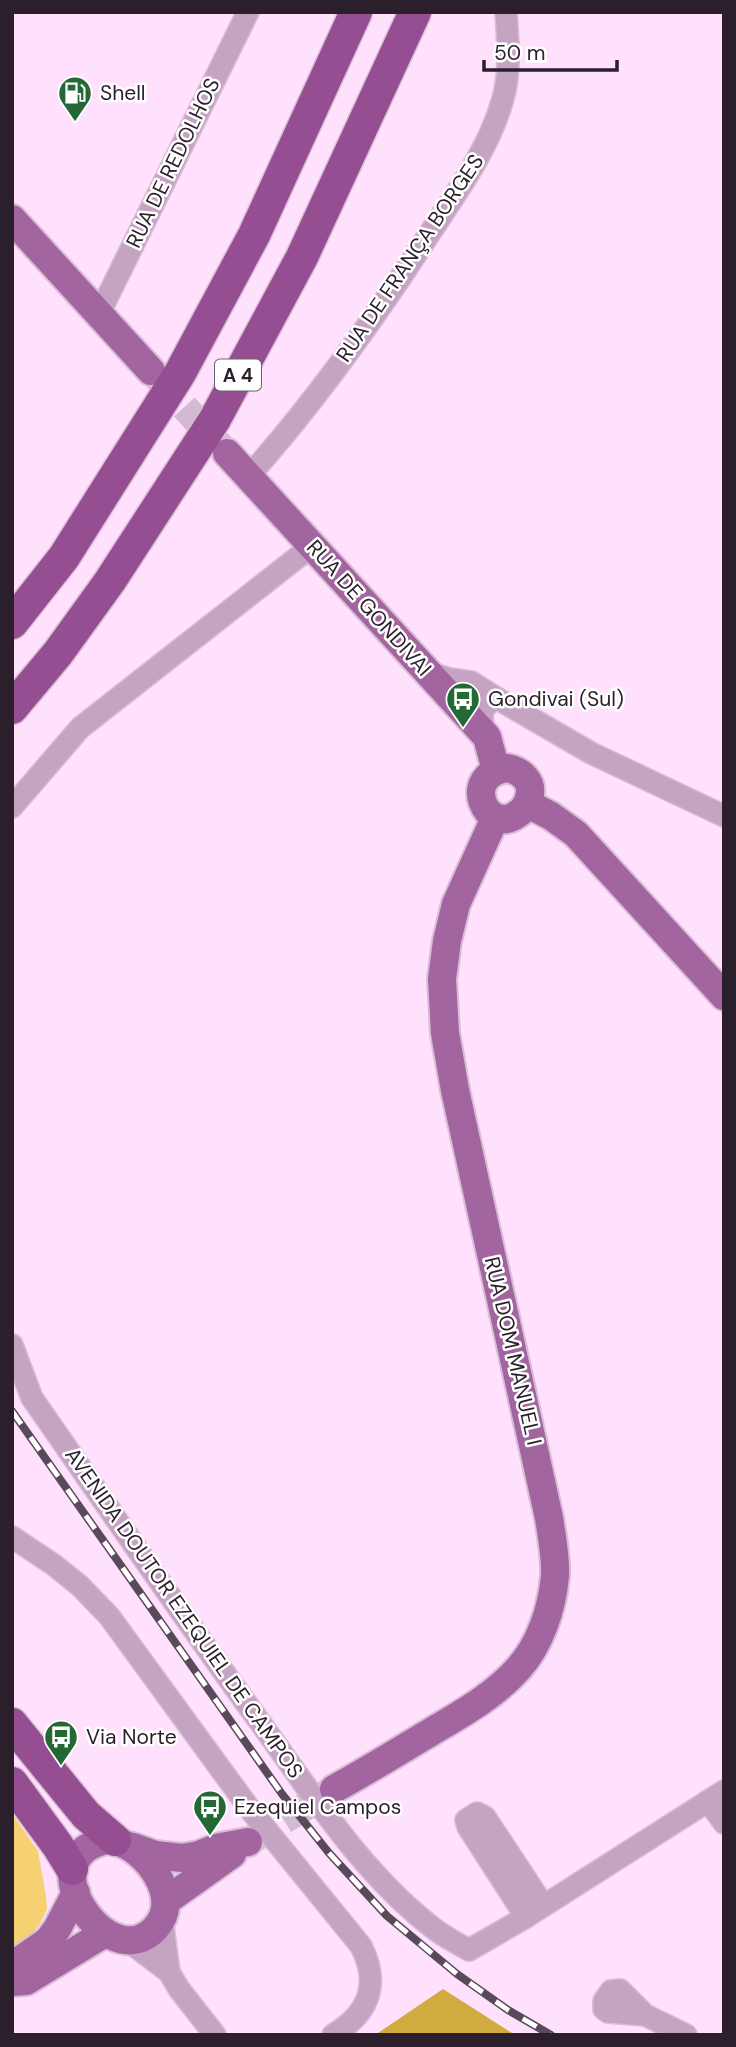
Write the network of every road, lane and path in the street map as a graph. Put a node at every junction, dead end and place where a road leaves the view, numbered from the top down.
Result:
1 (247, 12) edge
2 (356, 12) edge
3 (415, 12) edge
4 (506, 12) edge
5 (12, 219) edge
6 (99, 313) junction
7 (152, 371) tunnel mouth
8 (227, 453) tunnel mouth
9 (248, 477) junction
10 (312, 545) junction
11 (12, 623) edge
12 (426, 671) junction
13 (498, 699) junction
14 (12, 708) edge
15 (487, 737) junction
16 (496, 770) junction
17 (527, 804) junction
18 (12, 807) edge
19 (724, 816) edge
20 (495, 818) junction
21 (724, 996) edge
22 (12, 1345) edge
23 (12, 1537) edge
24 (12, 1724) edge
25 (12, 1783) edge
26 (334, 1789) tunnel mouth
27 (716, 1796) edge
28 (724, 1823) edge
29 (124, 1844) junction
30 (74, 1881) junction
31 (164, 1910) junction
32 (117, 1937) junction
33 (12, 1968) edge
34 (169, 1972) junction
35 (12, 1982) edge
36 (645, 2015) dead end
37 (215, 2035) edge
38 (333, 2035) edge
39 (686, 2035) edge

1 - 6 street, RUA DE REDOLHOS
2 - 11 highway, A 4
3 - 14 highway, A 4
4 - 9 street, RUA DE FRANÇA BORGES
5 - 6 main road
6 - 7 main road
8 - 9 main road, RUA DE GONDIVAI
9 - 10 main road, RUA DE GONDIVAI
10 - 12 main road, RUA DE GONDIVAI
10 - 18 street
12 - 13 street
12 - 15 main road, RUA DE GONDIVAI
13 - 15 street
13 - 19 street
15 - 16 main road, RUA DE GONDIVAI
16 - 17 main road
16 - 20 main road
17 - 20 main road
17 - 21 main road
20 - 26 main road, RUA DOM MANUEL I
22 - 27 street, AVENIDA DOUTOR EZEQUIEL DE CAMPOS
23 - 38 street
24 - 29 highway
25 - 30 highway
27 - 28 street
29 - 30 main road
29 - 31 main road
29 - 31 main road
30 - 32 main road
30 - 33 main road
31 - 32 main road
31 - 34 street
32 - 34 street
32 - 35 main road
34 - 37 street
36 - 39 street

